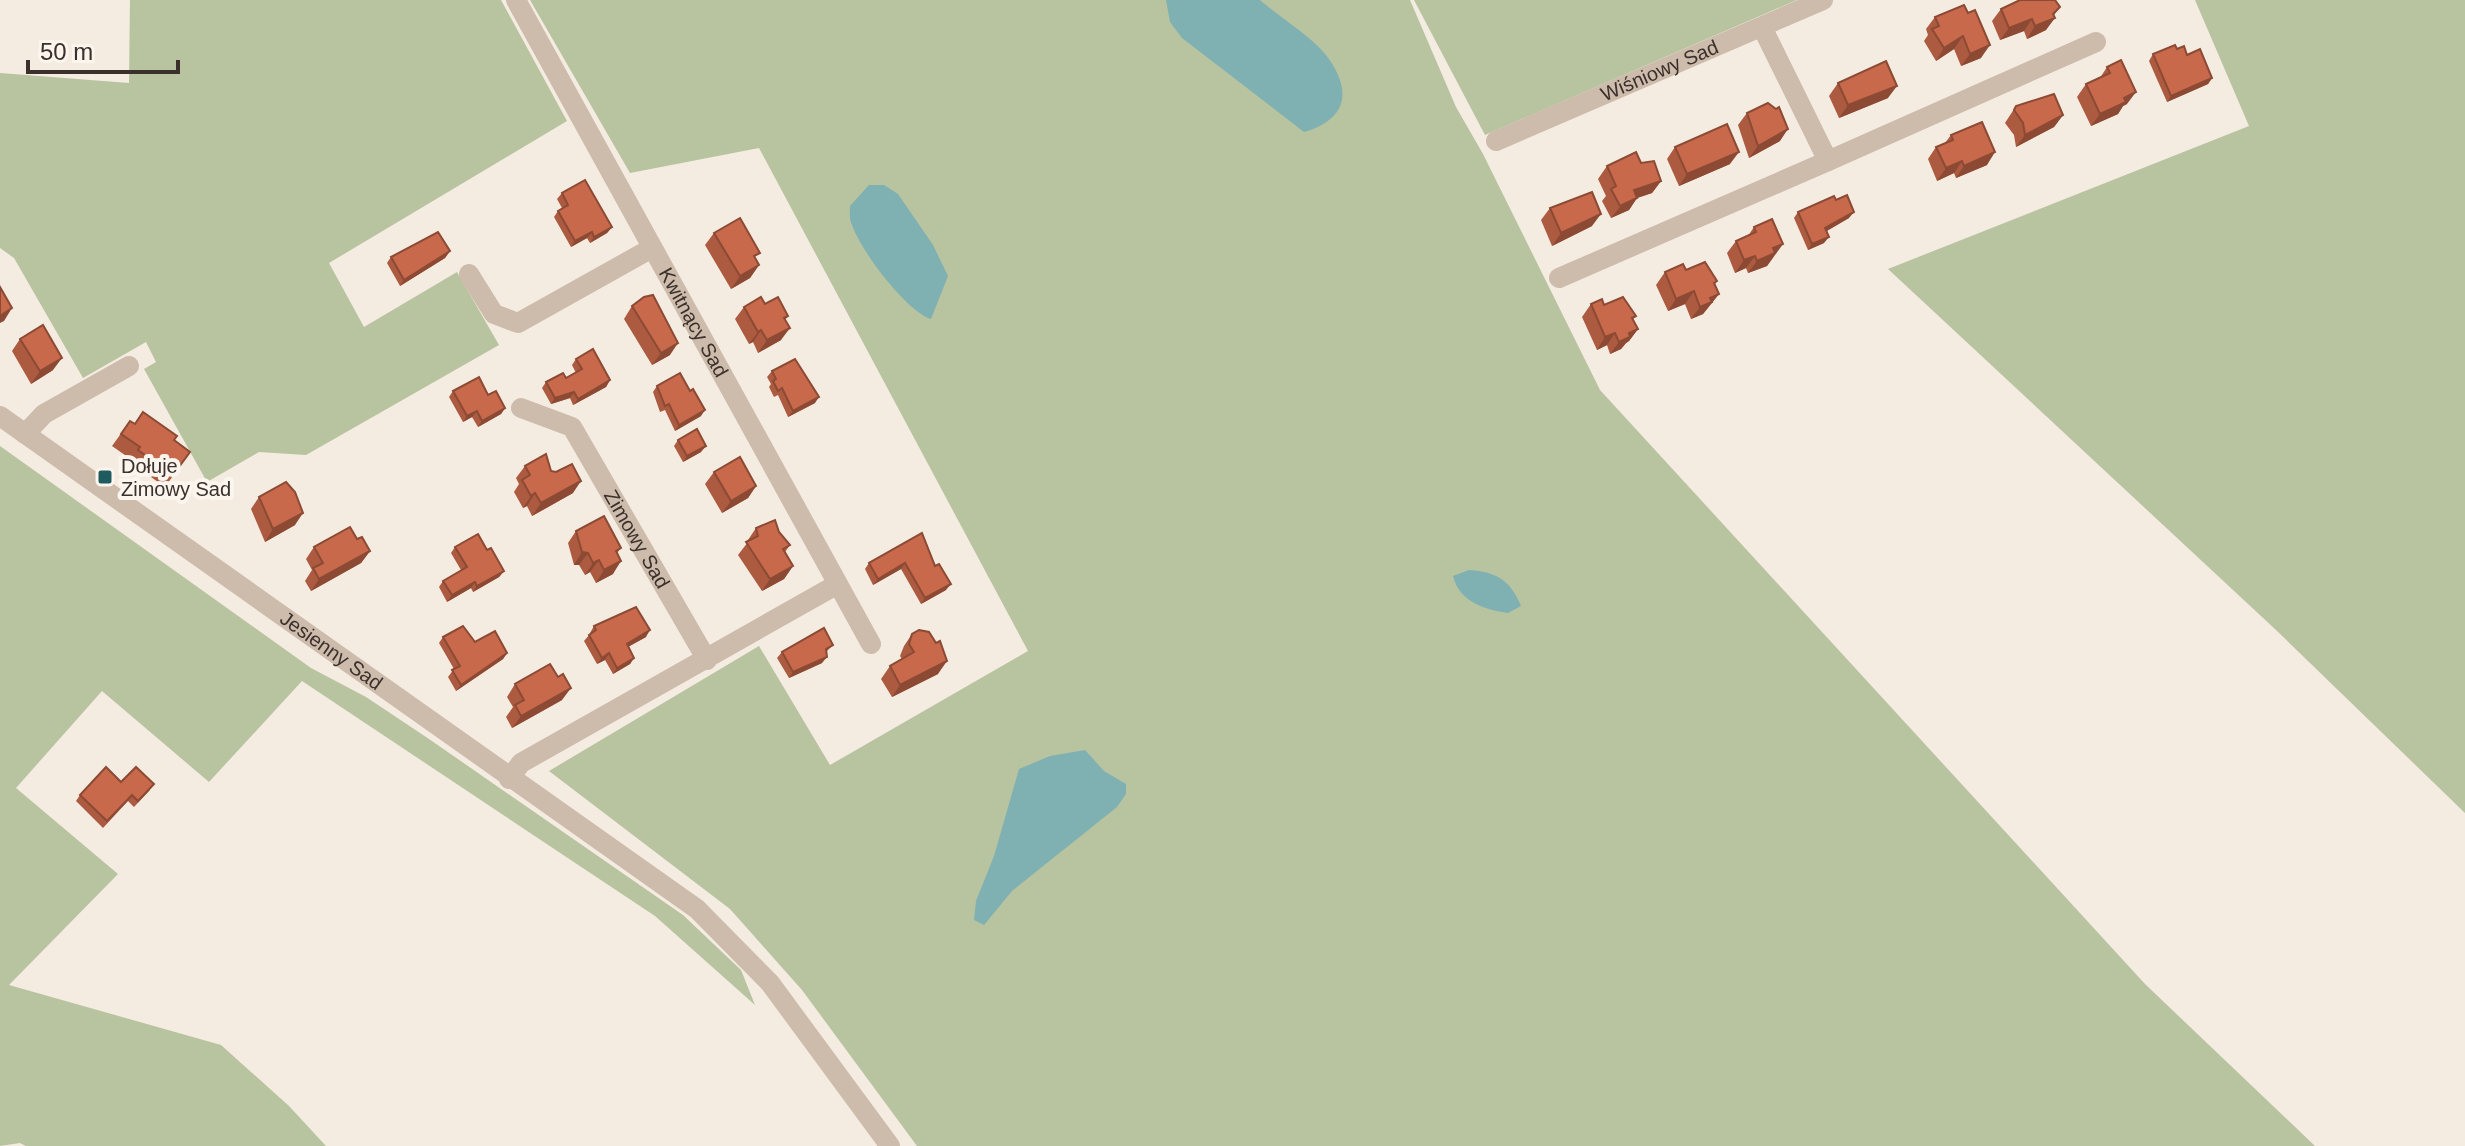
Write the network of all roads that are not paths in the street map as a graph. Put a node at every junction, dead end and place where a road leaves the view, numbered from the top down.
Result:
1 (516, 0) edge
2 (1823, 0) edge
3 (1762, 27) junction
4 (2096, 42) dead end
5 (1496, 141) dead end
6 (1828, 161) junction
7 (652, 248) junction
8 (469, 274) dead end
9 (1559, 278) dead end
10 (129, 366) dead end
11 (521, 408) dead end
12 (0, 416) edge
13 (25, 434) junction
14 (836, 585) junction
15 (871, 644) dead end
16 (707, 660) junction
17 (509, 779) junction
18 (890, 1146) edge

1 - 7 street, Kwitnący Sad
2 - 3 street, Wiśniowy Sad
3 - 5 street, Wiśniowy Sad
3 - 6 street
4 - 6 street
6 - 9 street
7 - 8 street
7 - 14 street, Kwitnący Sad
10 - 13 street
11 - 16 street, Zimowy Sad
12 - 13 street, Jesienny Sad
13 - 17 street, Jesienny Sad
14 - 15 street, Kwitnący Sad
14 - 16 street
16 - 17 street
17 - 18 street, Jesienny Sad

